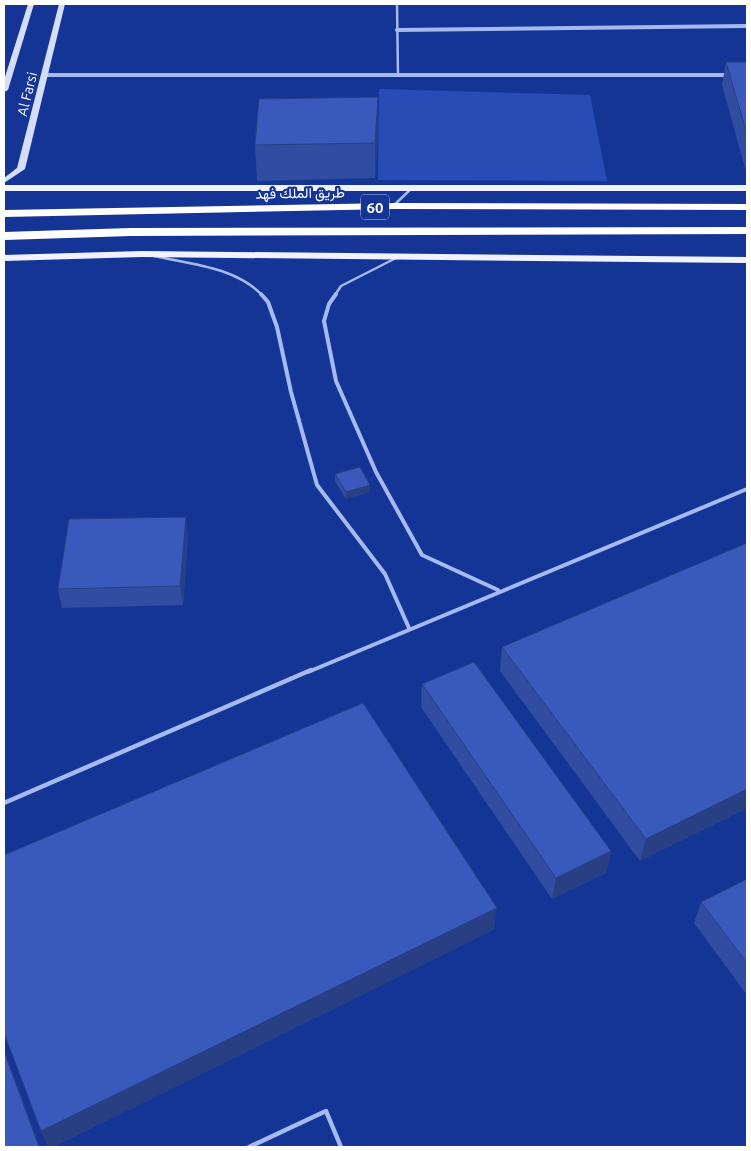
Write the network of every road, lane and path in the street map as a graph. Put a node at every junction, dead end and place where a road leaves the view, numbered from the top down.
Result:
1 (31, 4) edge
2 (62, 4) edge
3 (397, 4) edge
4 (747, 26) edge
5 (397, 30) junction
6 (45, 75) junction
7 (398, 75) junction
8 (737, 75) edge
9 (4, 90) edge
10 (4, 180) edge
11 (4, 188) edge
12 (412, 188) junction
13 (747, 188) edge
14 (394, 206) junction
15 (747, 207) edge
16 (4, 214) edge
17 (747, 232) edge
18 (4, 236) edge
19 (142, 254) junction
20 (402, 255) junction
21 (4, 258) edge
22 (747, 260) edge
23 (747, 488) edge
24 (498, 590) junction
25 (409, 628) junction
26 (4, 803) edge
27 (249, 1147) edge
28 (341, 1147) edge

1 - 9 main road, Al Farsi
2 - 6 main road, Al Farsi
3 - 5 lane
4 - 5 street
5 - 7 lane
6 - 7 street
6 - 10 main road, Al Farsi
7 - 8 street
11 - 12 main road
12 - 13 main road
12 - 14 lane
14 - 15 highway, طريق الملك فهد / 60
14 - 16 highway, طريق الملك فهد / 60
17 - 18 highway, 60
19 - 20 main road
19 - 21 main road
19 - 25 lane
20 - 22 main road
20 - 24 lane
23 - 24 lane
24 - 25 lane
25 - 26 lane
27 - 28 lane

